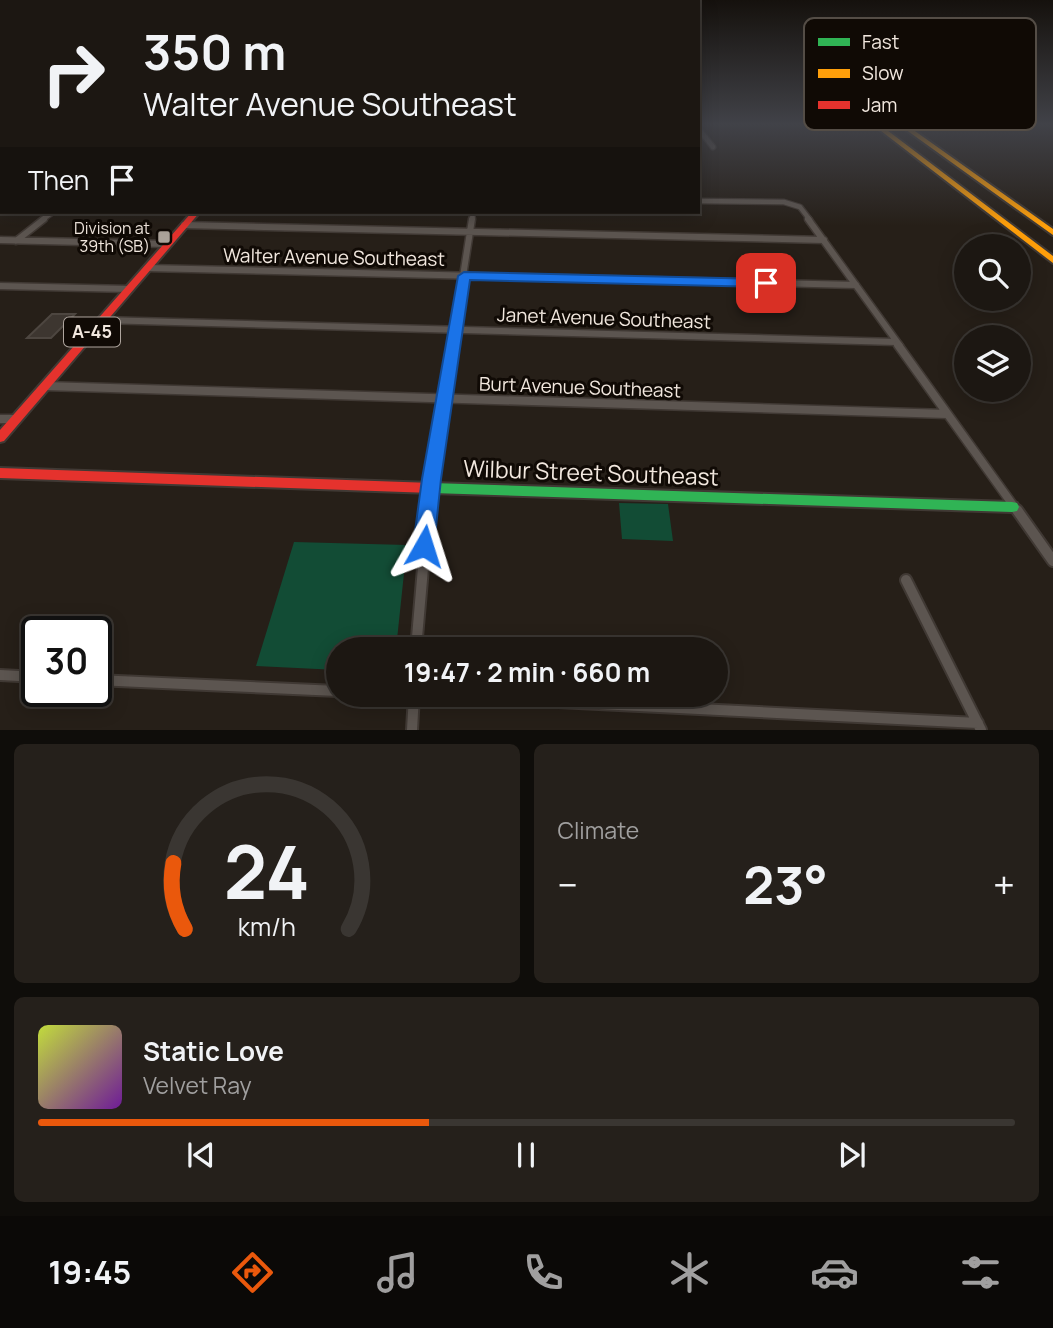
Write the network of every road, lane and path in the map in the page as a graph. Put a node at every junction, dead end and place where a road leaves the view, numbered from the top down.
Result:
1 (920, 158) edge
2 (948, 158) edge
3 (989, 188) junction
4 (959, 189) junction
5 (700, 201) edge
6 (1021, 210) junction
7 (989, 211) junction
8 (50, 214) edge
9 (193, 214) edge
10 (473, 214) edge
11 (184, 225) junction
12 (470, 232) junction
13 (1053, 233) edge
14 (0, 240) edge
15 (824, 240) junction
16 (16, 241) junction
17 (167, 244) junction
18 (1053, 260) edge
19 (147, 268) junction
20 (464, 276) junction
21 (856, 285) junction
22 (0, 286) edge
23 (129, 289) junction
24 (102, 320) junction
25 (455, 329) junction
26 (896, 342) junction
27 (45, 386) junction
28 (444, 398) junction
29 (947, 414) junction
30 (0, 419) edge
31 (16, 419) junction
32 (0, 438) edge
33 (0, 473) edge
34 (430, 489) junction
35 (1012, 507) junction
36 (1053, 561) edge
37 (906, 580) dead end
38 (417, 637) edge
39 (0, 675) edge
40 (21, 676) edge
41 (112, 681) edge
42 (326, 690) edge
43 (415, 707) edge
44 (627, 707) edge
45 (979, 727) edge
46 (412, 730) edge

1 - 4 street
2 - 3 street
3 - 4 street
3 - 6 street
4 - 7 street
5 - 15 street
6 - 7 street
6 - 13 street
7 - 18 street
8 - 16 street
9 - 11 street, A-45
10 - 12 street
11 - 12 street
11 - 17 street, A-45
12 - 15 street
12 - 20 street
14 - 16 street
15 - 21 street
16 - 17 street
17 - 19 street, A-45
19 - 20 street, Walter Avenue Southeast
19 - 23 street, A-45
20 - 21 street, Walter Avenue Southeast
20 - 25 street
21 - 26 street
22 - 23 street
23 - 24 street, A-45
24 - 25 street, Janet Avenue Southeast
24 - 27 street, A-45
25 - 26 street, Janet Avenue Southeast
25 - 28 street
26 - 29 street
27 - 28 street, Burt Avenue Southeast
27 - 31 street, A-45
28 - 29 street, Burt Avenue Southeast
28 - 34 street
29 - 35 street
30 - 31 street
31 - 32 street, A-45
33 - 34 street, Wilbur Street Southeast
34 - 35 street, Wilbur Street Southeast
34 - 38 street
35 - 36 street
37 - 45 street
39 - 40 street
41 - 42 street
43 - 46 street
44 - 45 street

